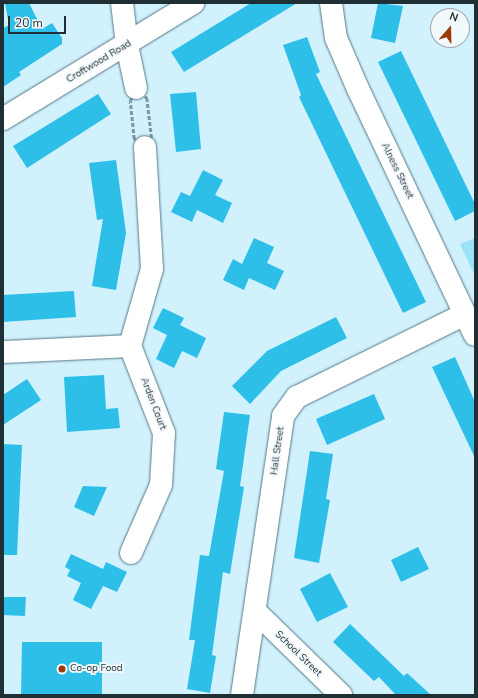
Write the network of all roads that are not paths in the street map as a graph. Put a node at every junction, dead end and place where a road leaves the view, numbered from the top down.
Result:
1 (122, 3) edge
2 (194, 3) edge
3 (331, 3) edge
4 (126, 45) junction
5 (136, 88) road end
6 (3, 119) edge
7 (145, 147) road end
8 (465, 314) junction
9 (475, 335) edge
10 (130, 346) junction
11 (3, 352) edge
12 (131, 553) dead end
13 (256, 612) junction
14 (242, 695) edge
15 (341, 695) edge

1 - 4 street
2 - 4 street, Croftwood Road
3 - 8 street, Alness Street
4 - 5 street
4 - 6 street, Croftwood Road
7 - 10 street
8 - 9 street, Alness Street
8 - 13 street, Hall Street
10 - 11 street
10 - 12 street, Arden Court
13 - 14 street, Hall Street
13 - 15 street, School Street

